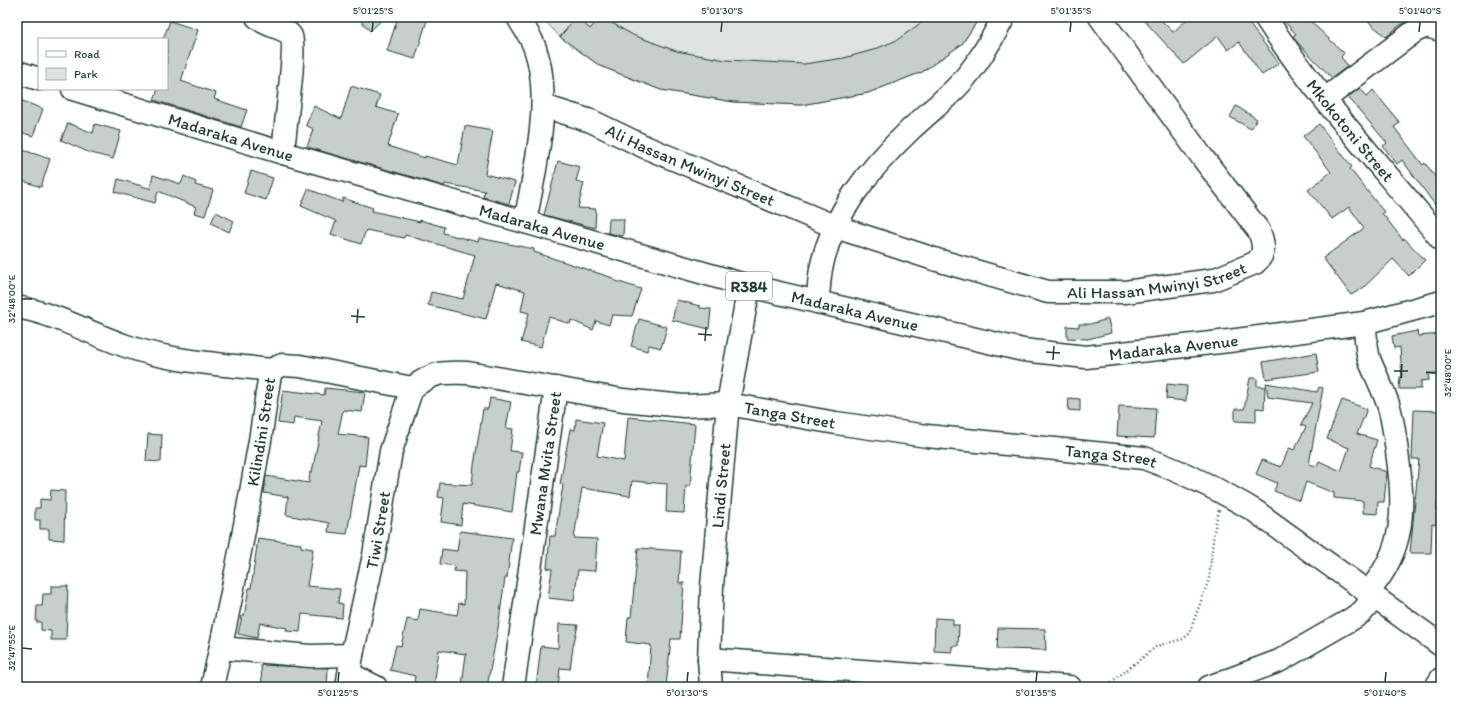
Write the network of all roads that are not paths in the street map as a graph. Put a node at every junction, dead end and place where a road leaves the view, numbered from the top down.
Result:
1 (257, 17) edge
2 (518, 17) edge
3 (1004, 17) edge
4 (1100, 17) edge
5 (1265, 17) edge
6 (1441, 30) edge
7 (17, 72) edge
8 (38, 79) edge
9 (76, 90) edge
10 (1325, 99) junction
11 (543, 106) junction
12 (283, 153) junction
13 (526, 222) junction
14 (836, 227) junction
15 (1441, 239) edge
16 (749, 286) junction
17 (817, 302) junction
18 (1441, 302) edge
19 (17, 307) edge
20 (1364, 323) junction
21 (271, 370) junction
22 (412, 388) junction
23 (556, 388) junction
24 (728, 404) junction
25 (1371, 595) junction
26 (1441, 645) edge
27 (221, 648) junction
28 (708, 659) junction
29 (349, 672) edge
30 (1441, 680) edge
31 (212, 687) edge
32 (376, 687) edge
33 (513, 687) edge
34 (711, 687) edge
35 (1070, 687) edge
36 (1209, 687) edge
37 (1436, 687) edge

1 - 12 street
2 - 11 street
3 - 14 street
4 - 14 street, Ali Hassan Mwinyi Street
5 - 10 street, Mkokotoni Street
6 - 10 street
7 - 8 street
9 - 12 street, Madaraka Avenue / R384
10 - 15 street, Mkokotoni Street
11 - 13 street
11 - 14 street, Ali Hassan Mwinyi Street
12 - 13 street, Madaraka Avenue / R384
13 - 16 street, Madaraka Avenue / R384
14 - 17 street
16 - 17 street, Madaraka Avenue / R384
16 - 24 street, Lindi Street
17 - 20 street, Madaraka Avenue / R384
18 - 20 street, Madaraka Avenue / R384
19 - 21 street
20 - 25 street
21 - 22 street, Kilindini Street
21 - 27 street, Kilindini Street
22 - 23 street
22 - 29 street, Tiwi Street
23 - 24 street, Mwana Mvita Street
23 - 33 street, Mwana Mvita Street
24 - 25 street, Tanga Street
24 - 28 street, Lindi Street
25 - 26 street, Tanga Street
25 - 36 street
27 - 29 street
27 - 31 street, Kilindini Street
28 - 34 street, Lindi Street
28 - 35 street
29 - 32 street
30 - 37 street

